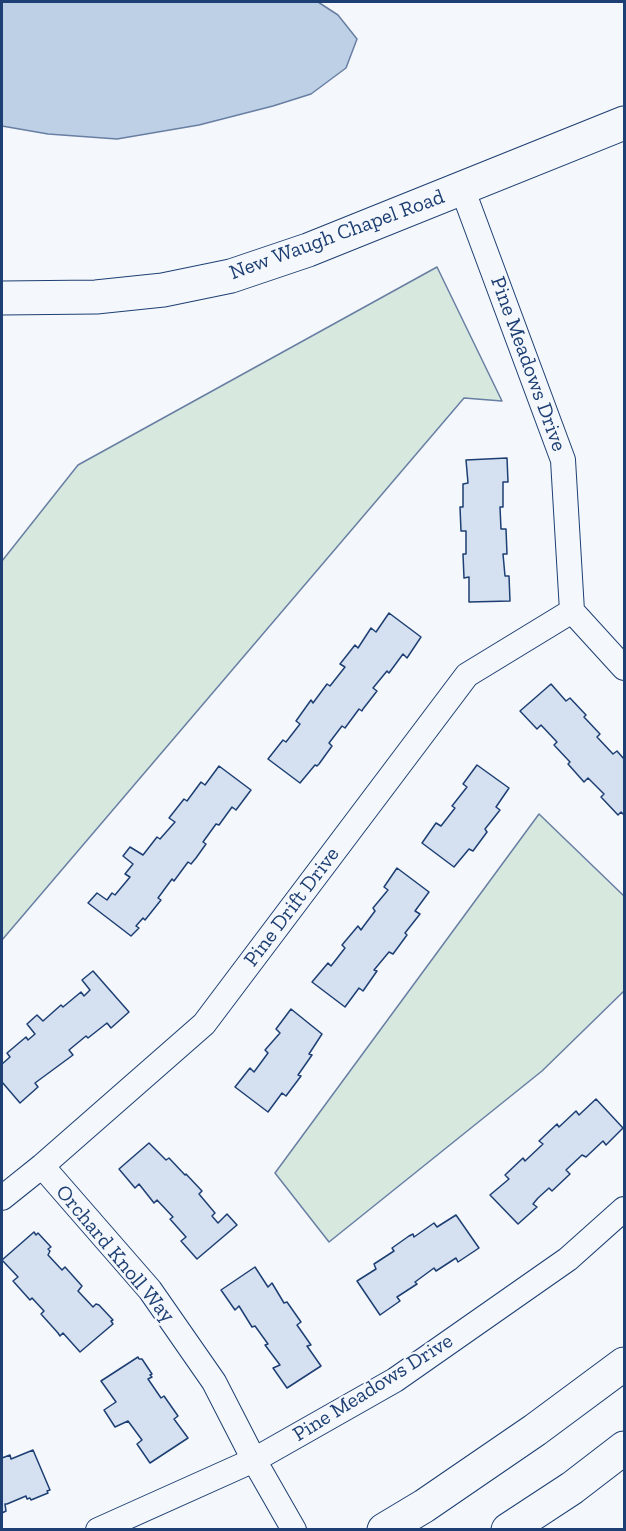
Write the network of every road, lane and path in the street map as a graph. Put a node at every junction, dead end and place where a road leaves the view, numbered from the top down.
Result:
1 (624, 123) edge
2 (462, 188) junction
3 (2, 297) edge
4 (572, 611) junction
5 (624, 668) edge
6 (42, 1166) junction
7 (2, 1198) edge
8 (624, 1209) edge
9 (624, 1364) edge
10 (624, 1448) edge
11 (254, 1460) junction
12 (98, 1530) edge
13 (294, 1530) edge
14 (384, 1530) edge
15 (508, 1530) edge

1 - 2 street, New Waugh Chapel Road
2 - 3 street, New Waugh Chapel Road
2 - 4 street, Pine Meadows Drive
4 - 5 street
4 - 6 street, Pine Drift Drive
6 - 7 street, Pine Drift Drive
6 - 11 street, Orchard Knoll Way
8 - 11 street, Pine Meadows Drive
9 - 14 street
10 - 15 street
11 - 12 street, Pine Meadows Drive
11 - 13 street, Orchard Knoll Way

